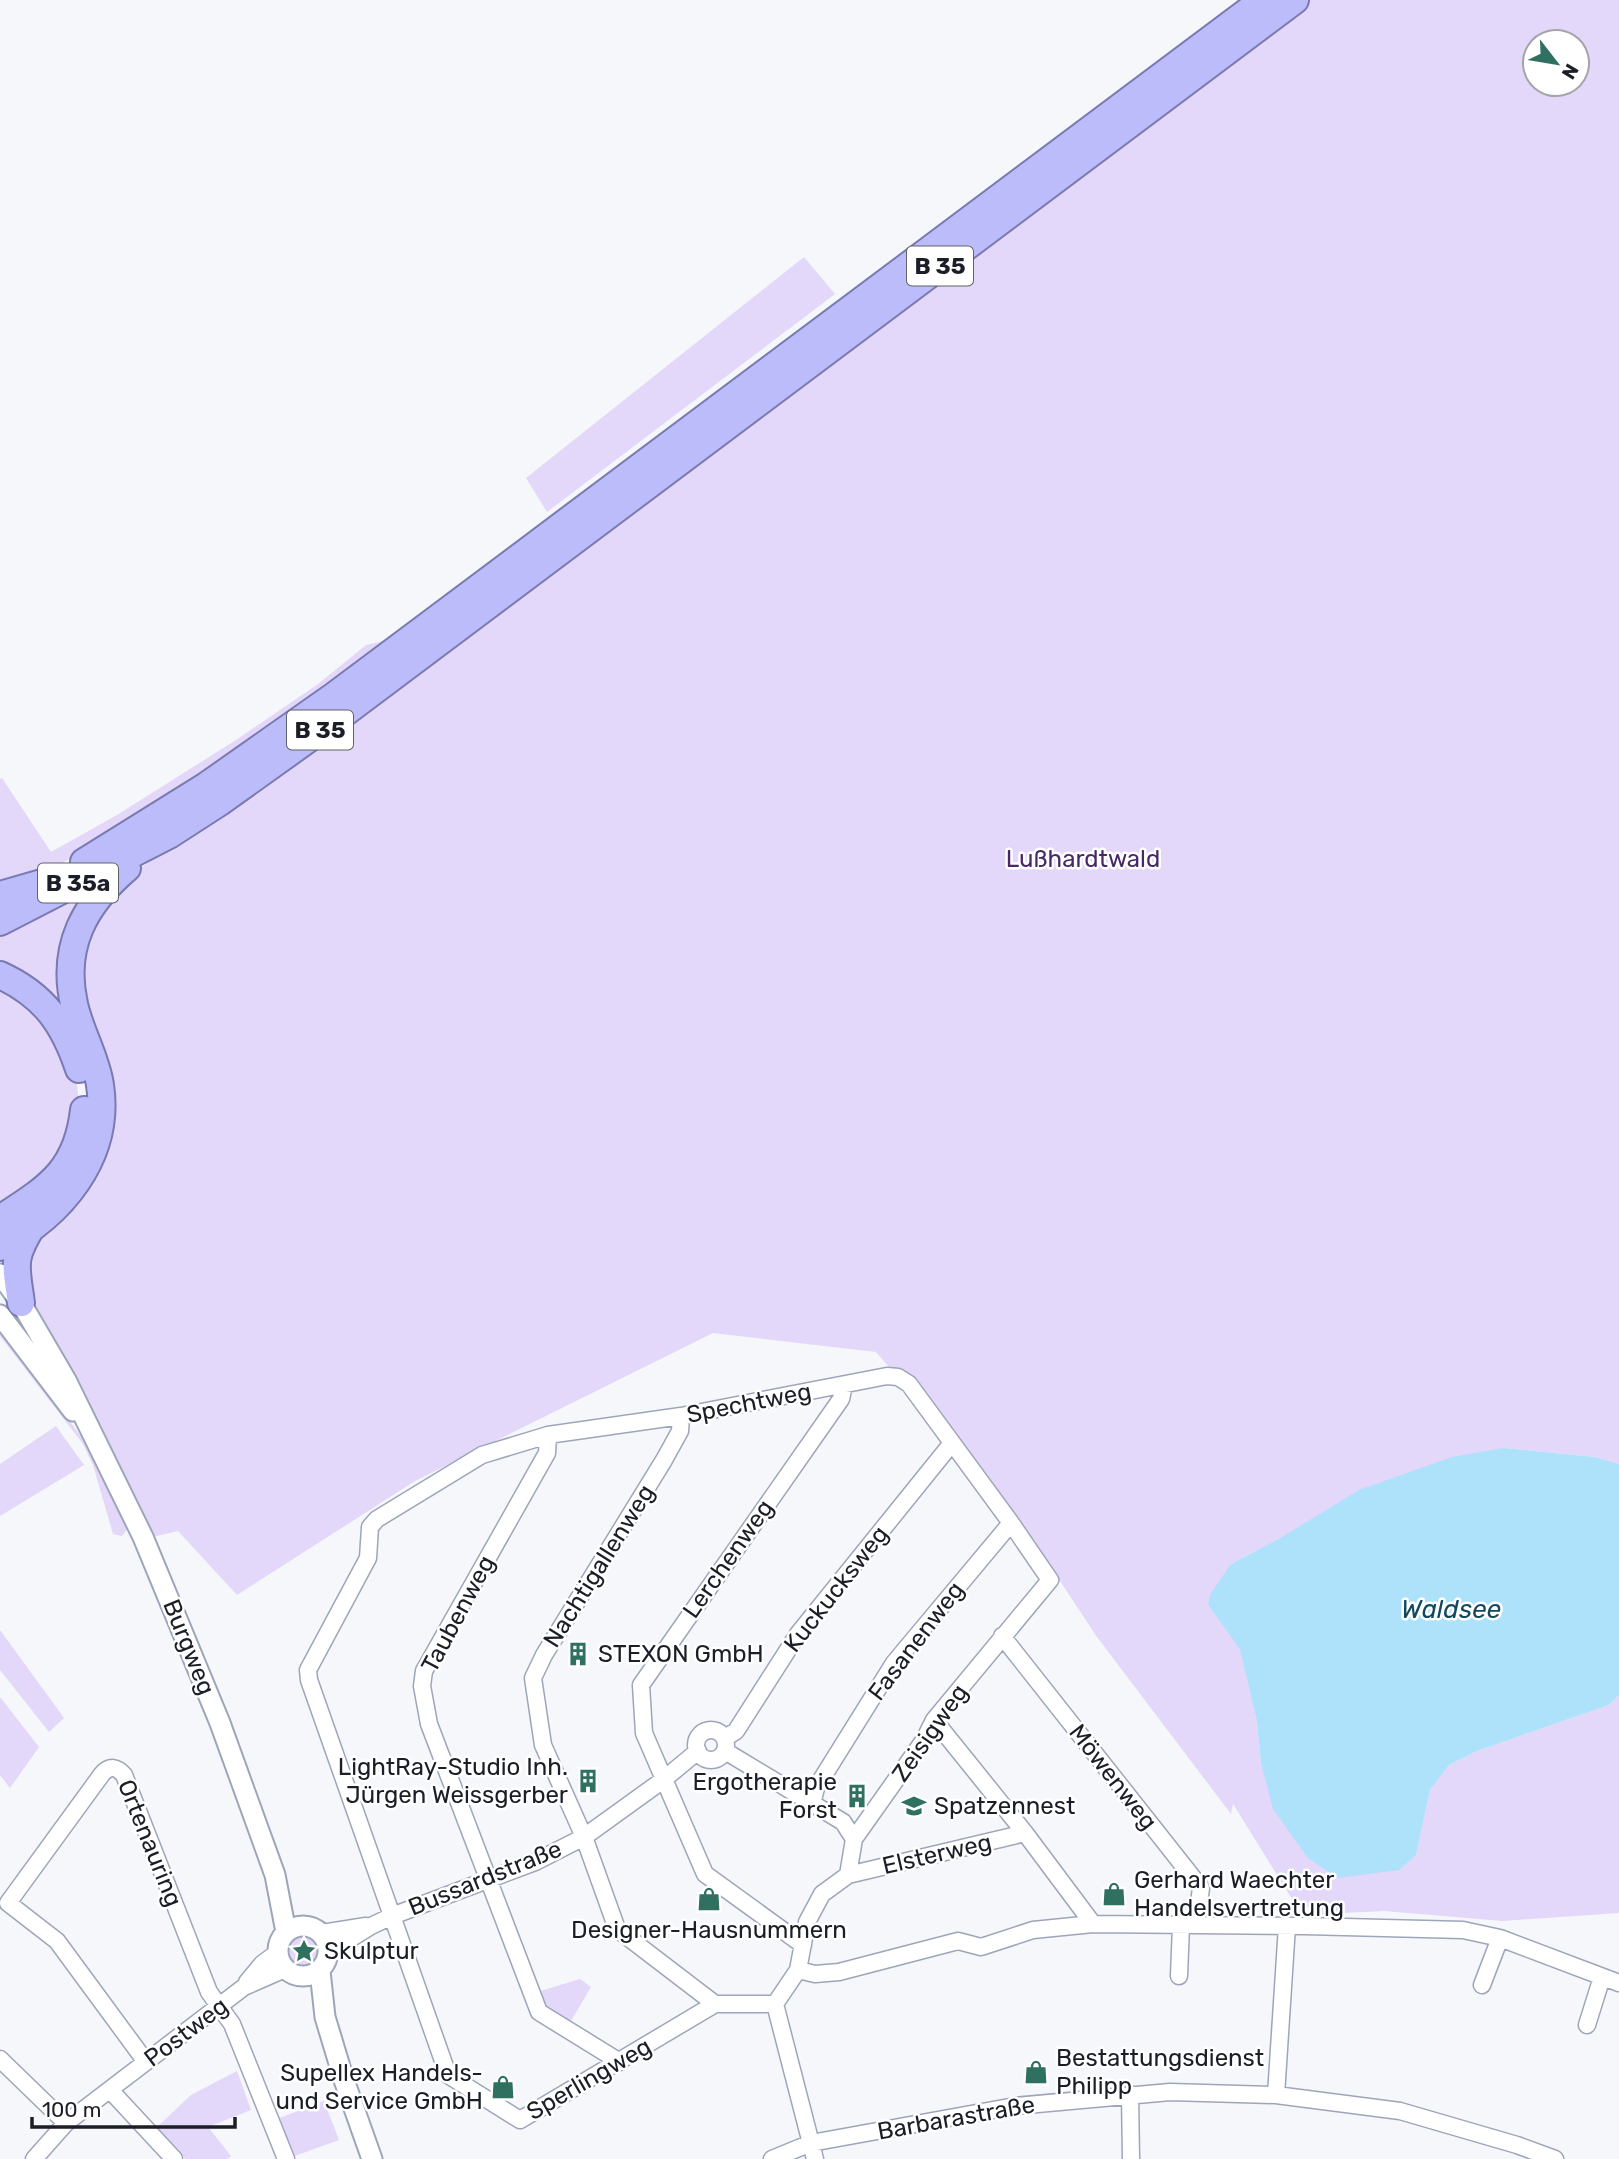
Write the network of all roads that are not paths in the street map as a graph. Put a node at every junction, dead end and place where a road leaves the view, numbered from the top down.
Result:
1 (1263, 0) edge
2 (1295, 0) edge
3 (155, 843) junction
4 (56, 879) junction
5 (0, 895) edge
6 (0, 910) edge
7 (0, 922) edge
8 (0, 975) edge
9 (0, 1219) edge
10 (33, 1225) junction
11 (0, 1247) edge
12 (0, 1274) edge
13 (10, 1309) edge
14 (844, 1385) junction
15 (681, 1416) junction
16 (548, 1435) junction
17 (952, 1443) junction
18 (1011, 1522) junction
19 (1049, 1580) joint
20 (1002, 1636) junction
21 (934, 1720) junction
22 (725, 1744) junction
23 (698, 1751) junction
24 (663, 1780) junction
25 (812, 1804) junction
26 (1025, 1833) junction
27 (584, 1836) junction
28 (854, 1839) junction
29 (275, 1875) junction
30 (848, 1875) junction
31 (487, 1880) junction
32 (392, 1916) junction
33 (1093, 1924) junction
34 (1189, 1925) junction
35 (372, 1926) junction
36 (1287, 1926) junction
37 (314, 1929) junction
38 (286, 1932) junction
39 (1500, 1938) junction
40 (803, 1945) junction
41 (329, 1952) junction
42 (297, 1967) junction
43 (798, 1970) junction
44 (1179, 1976) dead end
45 (1602, 1977) junction
46 (1619, 1983) edge
47 (1482, 1985) dead end
48 (715, 2004) junction
49 (775, 2004) junction
50 (219, 2007) junction
51 (1587, 2025) dead end
52 (0, 2059) edge
53 (146, 2062) junction
54 (620, 2062) junction
55 (110, 2090) junction
56 (1130, 2094) junction
57 (1276, 2095) junction
58 (66, 2123) junction
59 (813, 2151) edge
60 (1514, 2152) edge
61 (34, 2159) edge
62 (174, 2159) edge
63 (286, 2159) edge
64 (372, 2159) edge
65 (772, 2159) edge
66 (1131, 2159) edge
67 (1555, 2159) edge

1 - 4 highway, B 35
2 - 3 highway, B 35
3 - 7 highway, B 35a
3 - 10 highway, B 35
4 - 5 highway, B 35
4 - 6 highway, B 35a
8 - 9 highway
10 - 11 highway, B 35
10 - 13 highway, B 35
12 - 13 street, Burgweg
13 - 29 street, Burgweg
14 - 15 street, Spechtweg
14 - 17 street, Spechtweg
14 - 24 street, Lerchenweg
15 - 16 street, Spechtweg
15 - 27 street, Nachtigallenweg
16 - 31 street, Taubenweg
16 - 32 street, Spechtweg
17 - 18 street, Spechtweg
17 - 22 street, Kuckucksweg
18 - 19 street, Spechtweg
18 - 25 street, Fasanenweg
19 - 20 street, Zeisigweg
20 - 21 street, Zeisigweg
20 - 34 street, Möwenweg
21 - 26 street
21 - 28 street, Zeisigweg
22 - 23 street
22 - 23 street
22 - 25 street
23 - 24 street, Bussardstraße
24 - 27 street, Bussardstraße
24 - 40 street, Lerchenweg
25 - 28 street
26 - 30 street, Elsterweg
26 - 33 street
27 - 31 street, Bussardstraße
27 - 48 street, Nachtigallenweg
28 - 30 street, Zeisigweg
29 - 37 street, Burgweg
29 - 38 street, Burgweg
30 - 40 street
31 - 32 street, Bussardstraße
31 - 54 street, Taubenweg
32 - 35 street, Bussardstraße
32 - 54 street, Sperlingweg
33 - 34 street
33 - 43 street
34 - 36 street
34 - 44 street, Möwenweg
35 - 37 street, Bussardstraße
35 - 41 street, Bussardstraße
36 - 39 street
36 - 57 street
37 - 38 street
37 - 41 street, Burgweg
38 - 42 street
39 - 45 street
39 - 47 street
40 - 43 street
41 - 42 street
42 - 50 street, Postweg
42 - 64 street
43 - 49 street
45 - 46 street
45 - 51 street
48 - 49 street
48 - 54 street, Sperlingweg
49 - 59 street
50 - 53 street, Postweg
50 - 53 street, Ortenauring
50 - 63 street
52 - 58 street
53 - 55 street, Postweg
55 - 58 street, Postweg
55 - 62 street
56 - 57 street, Barbarastraße
56 - 59 street, Barbarastraße
56 - 66 street
57 - 60 street, Barbarastraße
58 - 61 street, Postweg
59 - 65 street, Barbarastraße
60 - 67 street, Barbarastraße

